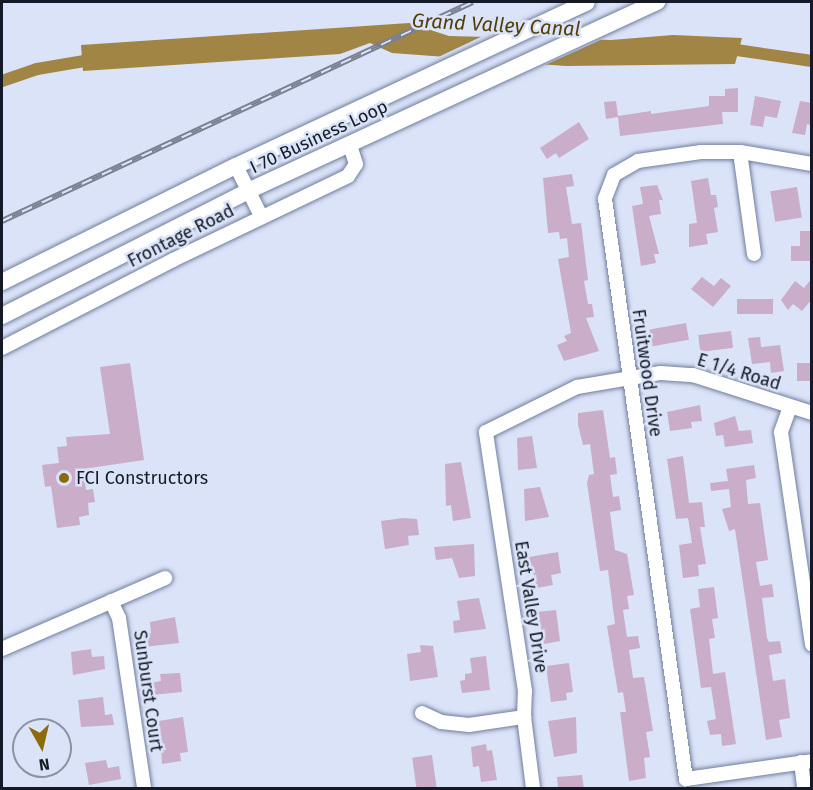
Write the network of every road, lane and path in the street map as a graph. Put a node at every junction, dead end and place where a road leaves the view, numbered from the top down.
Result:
1 (587, 2) edge
2 (657, 2) edge
3 (350, 145) junction
4 (740, 152) junction
5 (812, 164) edge
6 (236, 166) junction
7 (248, 191) junction
8 (261, 216) junction
9 (754, 254) dead end
10 (2, 282) edge
11 (2, 316) edge
12 (2, 348) edge
13 (630, 376) junction
14 (790, 407) junction
15 (812, 413) edge
16 (486, 432) joint
17 (165, 578) dead end
18 (111, 601) junction
19 (812, 645) edge
20 (2, 650) edge
21 (422, 713) dead end
22 (524, 717) junction
23 (806, 761) edge
24 (144, 789) edge
25 (533, 789) edge
26 (804, 789) edge

1 - 6 main road, I 70 Business Loop
2 - 3 main road, I 70 Business Loop
3 - 7 main road, I 70 Business Loop
3 - 8 street, Frontage Road
4 - 5 street, Fruitwood Drive
4 - 9 street
4 - 13 street, Fruitwood Drive
6 - 7 street
6 - 10 main road, I 70 Business Loop
7 - 8 street
7 - 11 main road, I 70 Business Loop
8 - 12 street, Frontage Road
13 - 14 street, E 1/4 Road
13 - 16 street, E 1/4 Road
13 - 23 street, Fruitwood Drive
14 - 15 street, E 1/4 Road
14 - 19 street
16 - 22 street, East Valley Drive
17 - 18 street
18 - 20 street
18 - 24 street, Sunburst Court
21 - 22 street
22 - 25 street, East Valley Drive
23 - 26 street

